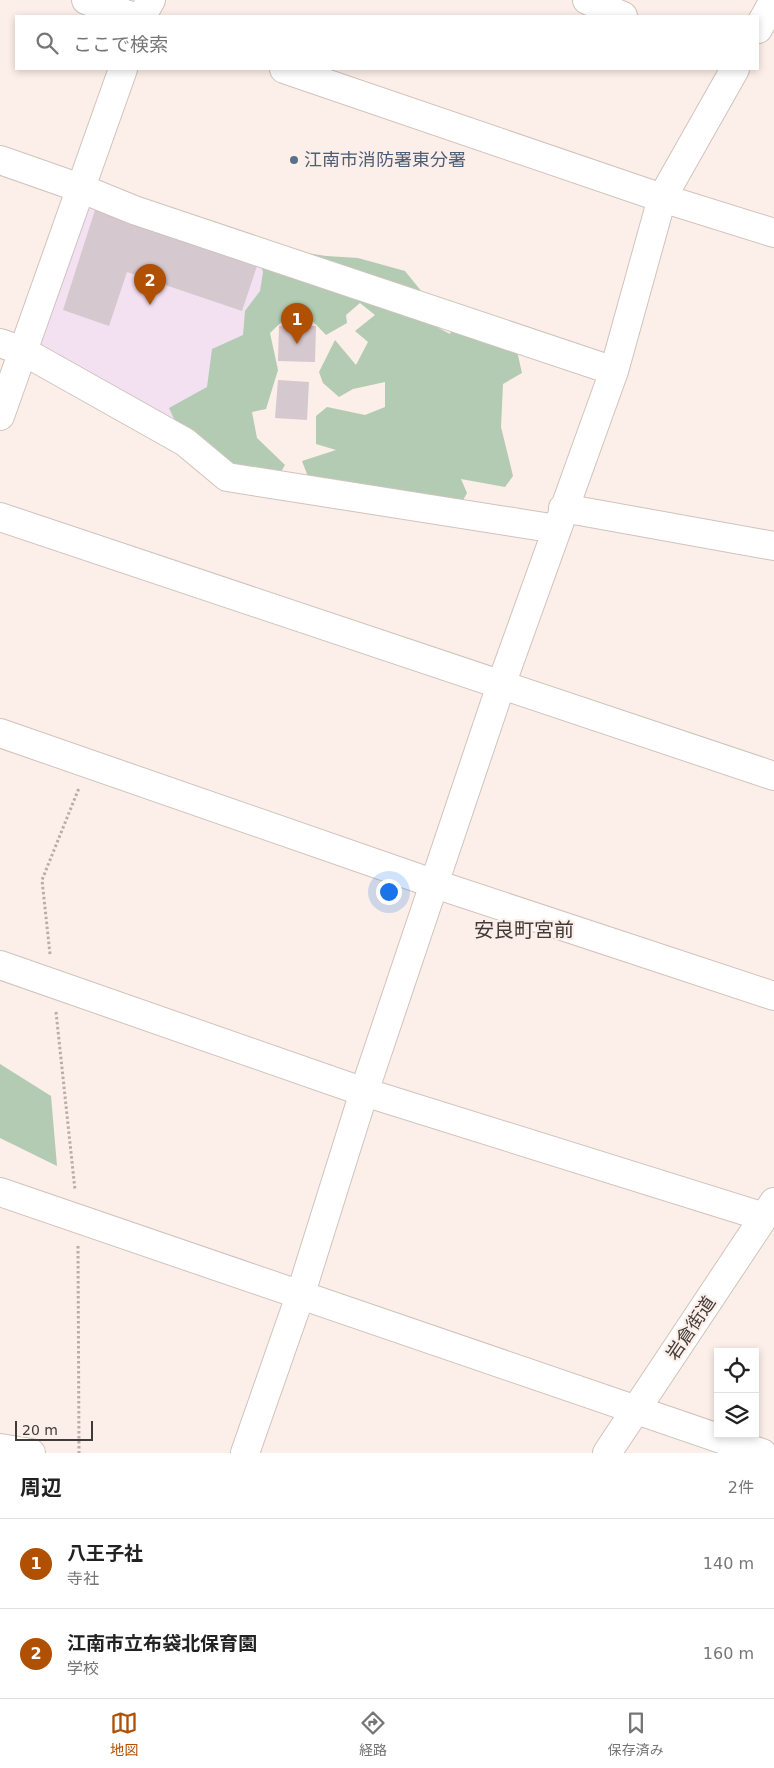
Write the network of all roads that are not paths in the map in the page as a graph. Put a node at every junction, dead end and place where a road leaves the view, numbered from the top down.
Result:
1 (86, 0) edge
2 (151, 0) edge
3 (587, 0) edge
4 (774, 0) edge
5 (128, 15) edge
6 (143, 15) edge
7 (620, 15) edge
8 (759, 27) edge
9 (123, 70) edge
10 (287, 70) edge
11 (734, 70) edge
12 (0, 160) edge
13 (80, 188) junction
14 (662, 198) junction
15 (774, 233) edge
16 (11, 347) edge
17 (614, 371) junction
18 (0, 416) edge
19 (0, 517) edge
20 (560, 518) junction
21 (774, 546) edge
22 (501, 685) junction
23 (0, 733) edge
24 (774, 776) edge
25 (435, 884) junction
26 (0, 965) edge
27 (774, 996) edge
28 (364, 1092) junction
29 (0, 1192) edge
30 (769, 1210) edge
31 (300, 1296) junction
32 (636, 1410) junction
33 (0, 1448) edge
34 (31, 1453) edge
35 (245, 1453) edge
36 (607, 1453) edge
37 (762, 1453) edge

1 - 5 street
2 - 6 street
3 - 7 street
4 - 8 street
9 - 13 street
10 - 14 street
11 - 14 street
12 - 13 street
13 - 16 street
13 - 17 street
14 - 15 street
14 - 17 street
16 - 18 street
16 - 20 street
17 - 20 street
19 - 22 street
20 - 21 street
20 - 22 street
22 - 24 street
22 - 25 street
23 - 25 street
25 - 27 street
25 - 28 street
26 - 28 street
28 - 30 street
28 - 31 street
29 - 31 street
30 - 32 street, 岩倉街道
31 - 32 street
31 - 35 street
32 - 36 street, 岩倉街道
32 - 37 street
33 - 34 street

